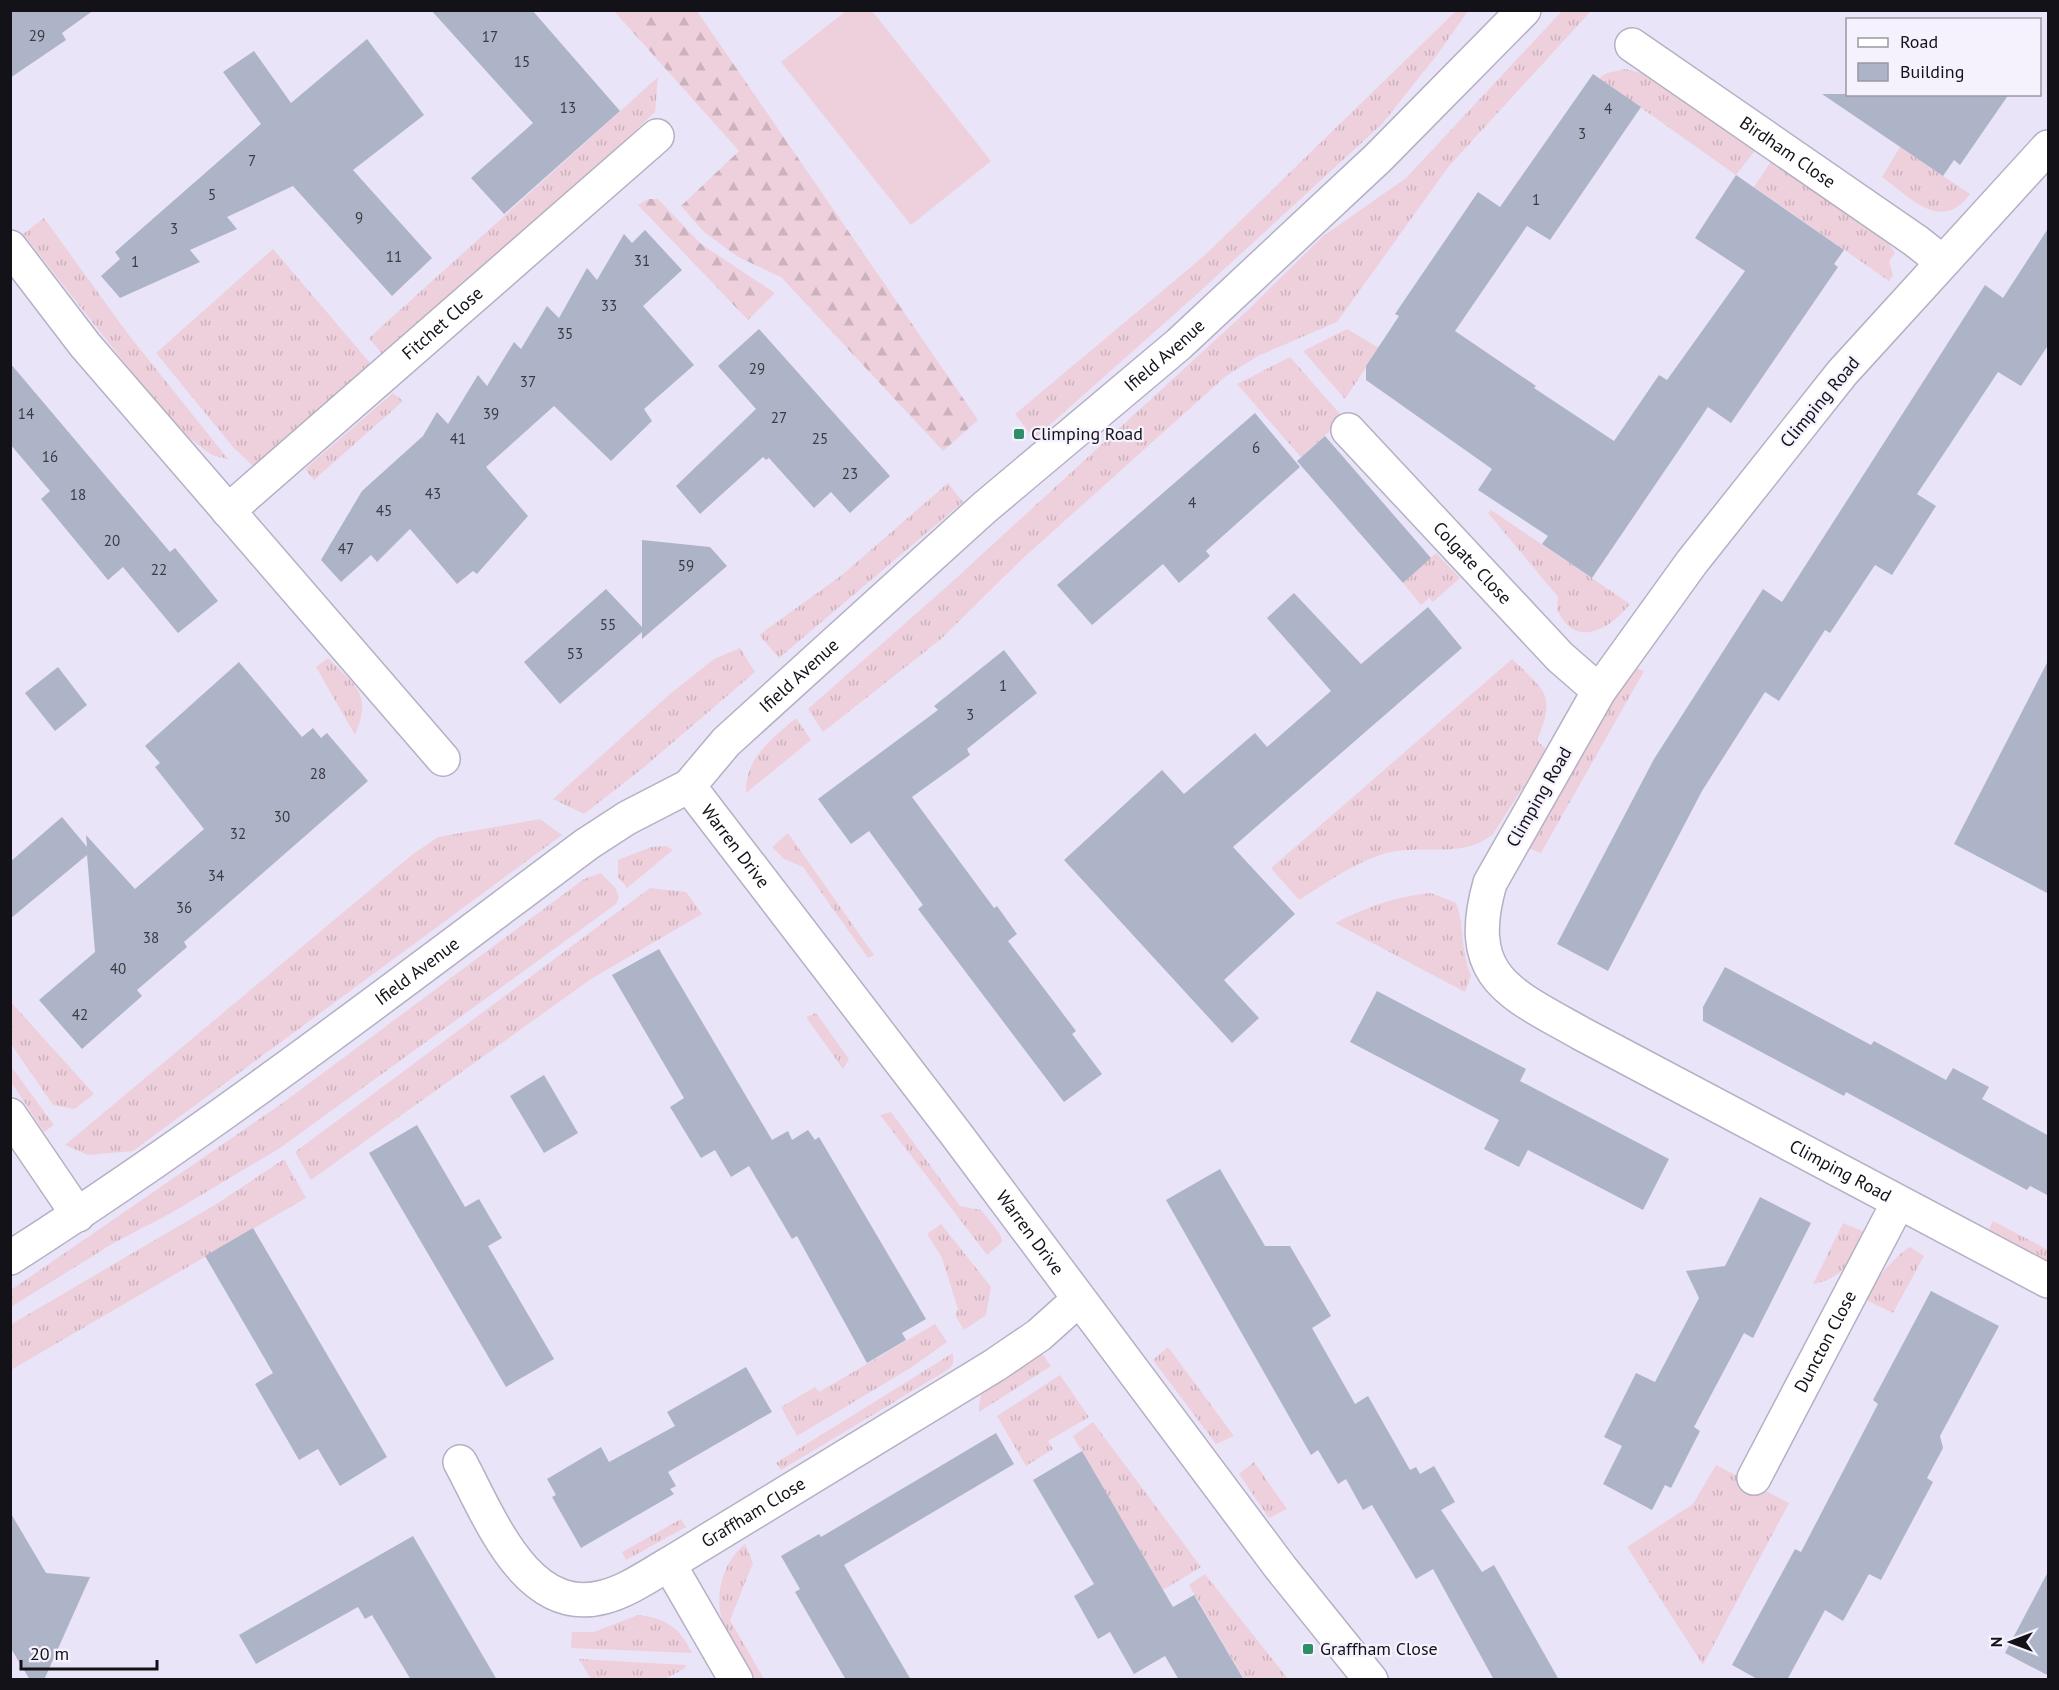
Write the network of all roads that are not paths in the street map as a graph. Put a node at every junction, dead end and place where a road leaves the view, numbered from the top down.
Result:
1 (1524, 10) edge
2 (1632, 45) dead end
3 (657, 136) dead end
4 (2049, 147) edge
5 (10, 247) edge
6 (1939, 265) junction
7 (1348, 430) dead end
8 (228, 511) junction
9 (1599, 691) junction
10 (443, 759) dead end
11 (689, 786) junction
12 (10, 1115) edge
13 (1898, 1203) junction
14 (78, 1215) junction
15 (10, 1258) edge
16 (2049, 1281) edge
17 (1078, 1300) junction
18 (460, 1462) dead end
19 (1754, 1478) dead end
20 (669, 1564) junction
21 (736, 1680) edge
22 (1371, 1680) edge

1 - 11 street, Ifield Avenue
2 - 6 street, Birdham Close
3 - 8 street, Fitchet Close
4 - 6 street, Climping Road
5 - 8 street
6 - 9 street, Climping Road
7 - 9 street, Colgate Close
8 - 10 street
9 - 13 street, Climping Road
11 - 14 street, Ifield Avenue
11 - 17 street, Warren Drive
12 - 14 street
13 - 16 street, Climping Road
13 - 19 street, Duncton Close
14 - 15 street, Ifield Avenue
17 - 20 street, Graffham Close
17 - 22 street, Warren Drive
18 - 20 street, Graffham Close
20 - 21 street

